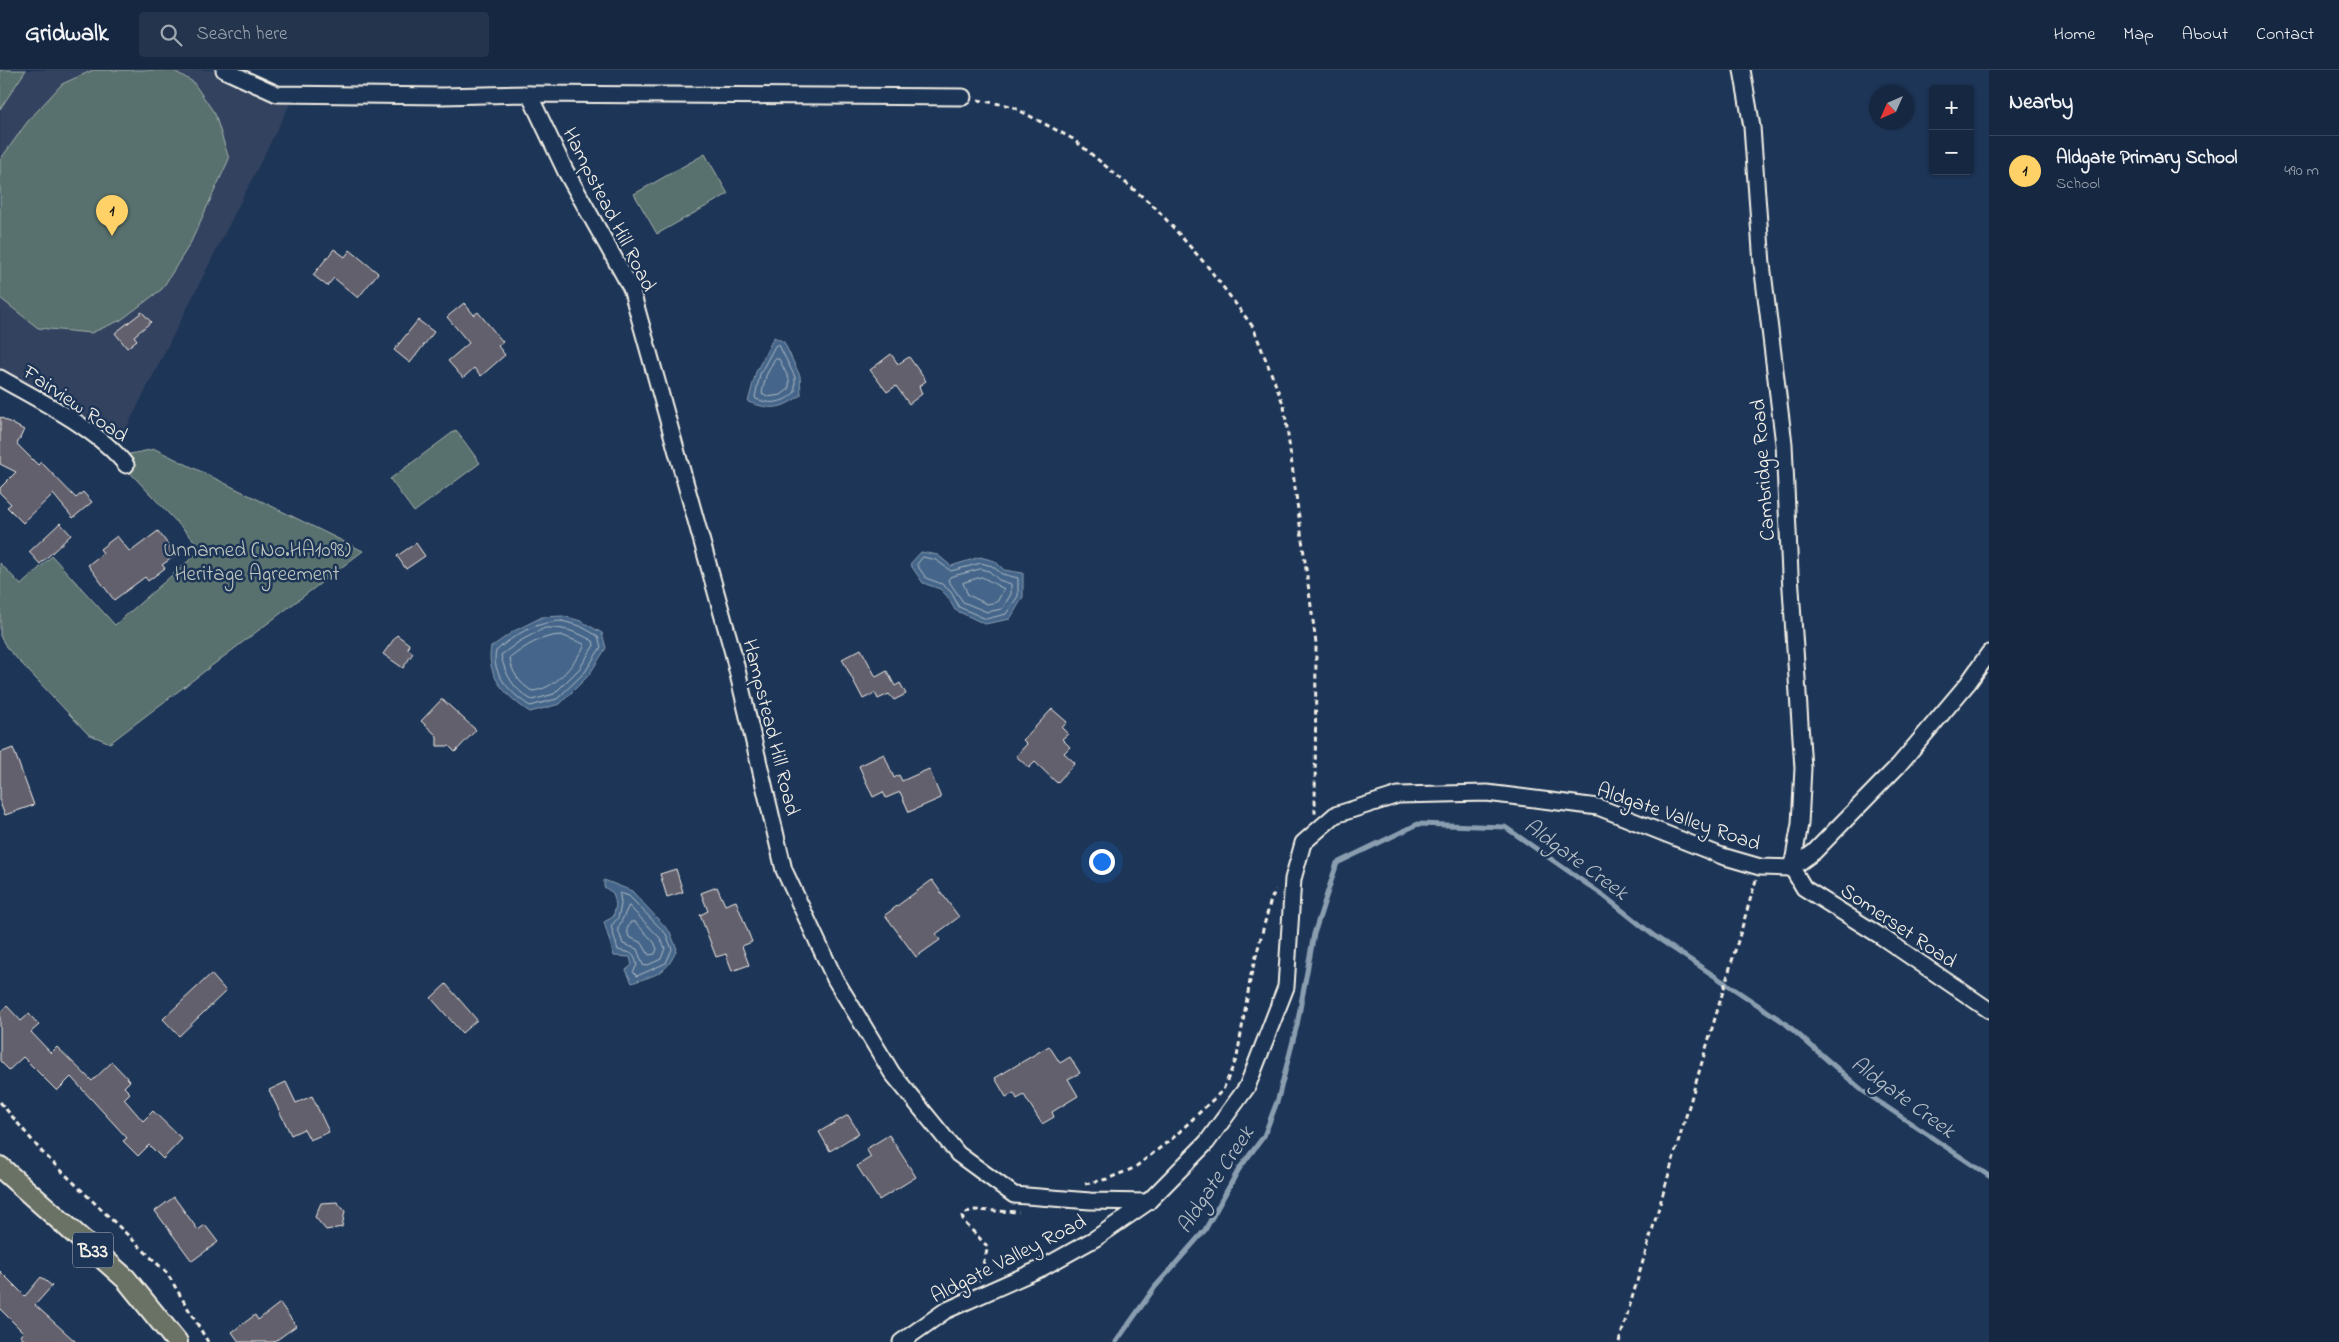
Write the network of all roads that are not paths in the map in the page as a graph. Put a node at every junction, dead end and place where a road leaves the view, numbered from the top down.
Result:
1 (224, 70) edge
2 (1742, 70) edge
3 (529, 94) junction
4 (962, 97) road end
5 (0, 378) edge
6 (126, 465) dead end
7 (1989, 653) edge
8 (1792, 868) junction
9 (1989, 1010) edge
10 (0, 1167) edge
11 (1148, 1202) junction
12 (178, 1342) edge
13 (902, 1342) edge

1 - 3 street
2 - 8 street, Cambridge Road
3 - 4 street
3 - 11 street, Hampstead Hill Road
5 - 6 street, Fairview Road
7 - 8 street
8 - 9 street, Somerset Road
8 - 11 street, Aldgate Valley Road
10 - 12 main road, B33
11 - 13 street, Aldgate Valley Road

